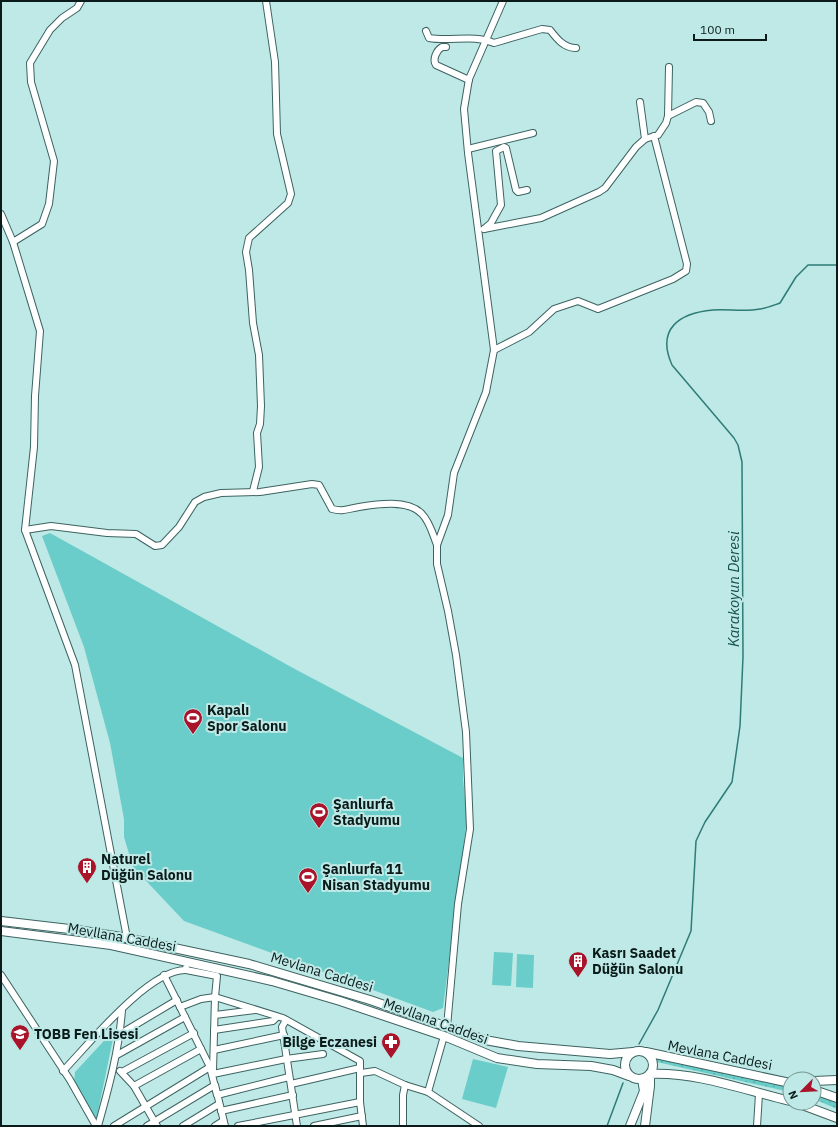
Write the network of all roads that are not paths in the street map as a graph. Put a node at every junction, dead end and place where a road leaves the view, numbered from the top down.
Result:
1 (81, 1) edge
2 (266, 1) edge
3 (503, 1) edge
4 (426, 31) dead end
5 (487, 40) junction
6 (446, 47) dead end
7 (576, 48) dead end
8 (669, 67) dead end
9 (469, 80) junction
10 (640, 102) dead end
11 (668, 116) junction
12 (711, 122) dead end
13 (533, 133) dead end
14 (654, 136) junction
15 (645, 139) junction
16 (468, 149) junction
17 (527, 190) dead end
18 (1, 214) edge
19 (484, 229) junction
20 (478, 232) junction
21 (13, 242) junction
22 (494, 350) junction
23 (253, 491) junction
24 (25, 530) junction
25 (437, 545) junction
26 (1, 921) edge
27 (1, 931) edge
28 (127, 938) junction
29 (186, 962) junction
30 (186, 970) junction
31 (1, 975) edge
32 (164, 975) junction
33 (215, 997) junction
34 (177, 1000) junction
35 (180, 1007) junction
36 (122, 1010) junction
37 (256, 1010) junction
38 (215, 1015) junction
39 (185, 1017) junction
40 (277, 1017) junction
41 (286, 1020) junction
42 (447, 1026) junction
43 (214, 1030) junction
44 (120, 1034) junction
45 (194, 1034) junction
46 (284, 1035) junction
47 (444, 1036) junction
48 (201, 1049) junction
49 (214, 1050) junction
50 (633, 1052) junction
51 (646, 1052) junction
52 (323, 1054) dead end
53 (117, 1055) junction
54 (286, 1059) junction
55 (114, 1068) junction
56 (360, 1070) junction
57 (63, 1071) junction
58 (212, 1071) junction
59 (122, 1072) junction
60 (650, 1074) junction
61 (629, 1076) junction
62 (289, 1077) junction
63 (642, 1079) junction
64 (837, 1080) edge
65 (782, 1081) edge
66 (822, 1081) edge
67 (291, 1084) junction
68 (215, 1085) junction
69 (405, 1085) junction
70 (134, 1086) junction
71 (428, 1092) junction
72 (822, 1093) edge
73 (759, 1094) junction
74 (293, 1095) junction
75 (837, 1098) edge
76 (782, 1099) edge
77 (360, 1102) junction
78 (219, 1104) junction
79 (145, 1106) junction
80 (818, 1111) edge
81 (221, 1112) junction
82 (295, 1114) junction
83 (362, 1116) junction
84 (837, 1118) edge
85 (156, 1124) edge
86 (224, 1124) edge
87 (97, 1126) edge
88 (114, 1126) edge
89 (147, 1126) edge
90 (183, 1126) edge
91 (215, 1126) edge
92 (238, 1126) edge
93 (297, 1126) edge
94 (314, 1126) edge
95 (363, 1126) edge
96 (403, 1126) edge
97 (479, 1126) edge
98 (630, 1126) edge
99 (645, 1126) edge
100 (757, 1126) edge

1 - 21 street
2 - 23 street
3 - 5 street
4 - 5 street
5 - 7 street
5 - 9 street
6 - 9 street
8 - 11 street
9 - 16 street
10 - 15 street
11 - 12 street
11 - 14 street
13 - 16 street
14 - 15 street
14 - 22 street
15 - 19 street
16 - 20 street
17 - 19 street
18 - 21 street
19 - 20 street
20 - 22 street
21 - 24 street
22 - 25 street
23 - 24 street
23 - 25 street
24 - 28 street
25 - 42 street
26 - 28 main road, Mevlana Caddesi
27 - 29 main road, Mevllana Caddesi
28 - 42 main road, Mevlana Caddesi
29 - 30 street
29 - 47 main road, Mevllana Caddesi
30 - 32 street
30 - 33 street
31 - 57 street
32 - 34 street
32 - 36 street
33 - 35 street
33 - 37 street
33 - 38 street
34 - 35 street
34 - 44 street
35 - 39 street
36 - 44 street
36 - 57 street
37 - 38 street
37 - 40 street
38 - 43 street
39 - 45 street
39 - 53 street
40 - 41 street
40 - 43 street
41 - 46 street
41 - 56 street
42 - 50 main road, Mevlana Caddesi
43 - 49 street
44 - 53 street
45 - 48 street
45 - 59 street
46 - 49 street
46 - 54 street
47 - 61 main road, Mevllana Caddesi
47 - 71 street
48 - 58 street
48 - 70 street
49 - 58 street
50 - 51 main road
50 - 61 main road
51 - 60 main road
51 - 65 main road, Mevlana Caddesi
52 - 54 street
53 - 55 street
54 - 58 street
54 - 62 street
55 - 59 street
55 - 87 street
56 - 67 street
56 - 69 street
56 - 77 street
57 - 87 street
58 - 68 street
58 - 79 street
59 - 70 street
60 - 63 main road
60 - 73 main road, Mevlana Caddesi
60 - 99 main road
61 - 63 main road
62 - 67 street
62 - 68 street
63 - 98 main road
64 - 66 main road
67 - 74 street
68 - 78 street
68 - 85 street
69 - 71 street
69 - 96 street
70 - 79 street
71 - 97 street
72 - 75 main road
73 - 76 main road, Mevlana Caddesi
73 - 100 street
74 - 81 street
74 - 82 street
77 - 82 street
77 - 83 street
78 - 81 street
78 - 90 street
79 - 85 street
79 - 88 street
80 - 84 main road
81 - 86 street
82 - 92 street
82 - 93 street
83 - 94 street
83 - 95 street
85 - 89 street
86 - 91 street

